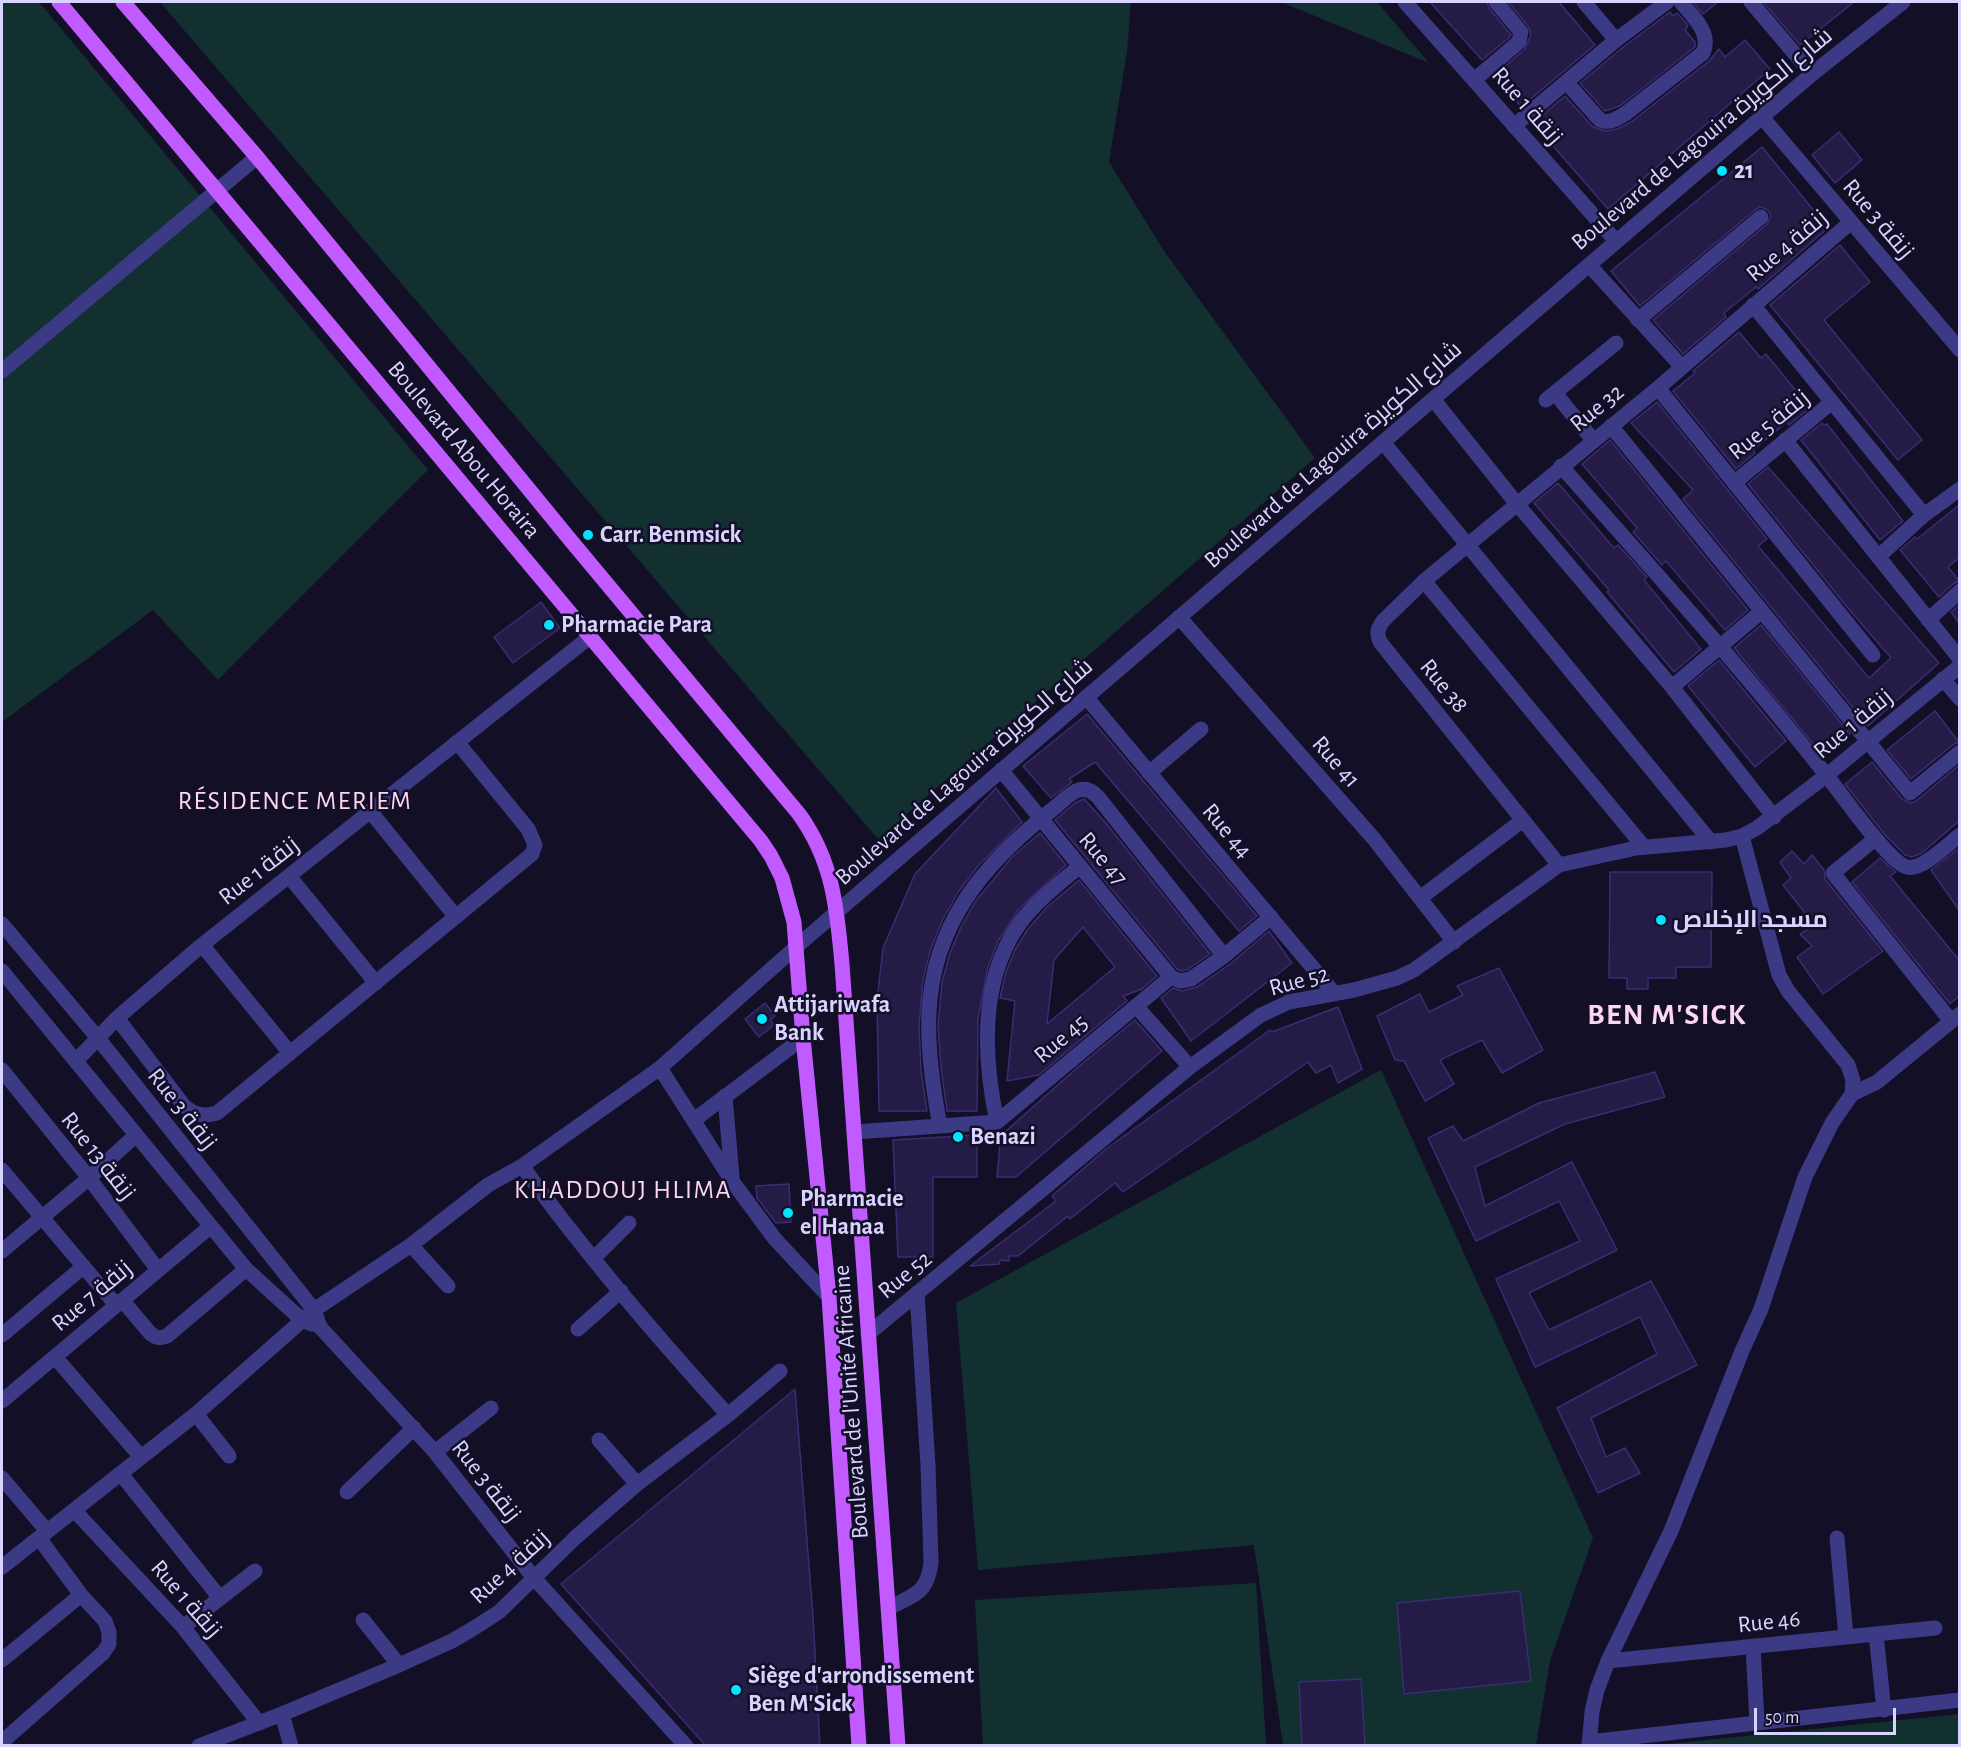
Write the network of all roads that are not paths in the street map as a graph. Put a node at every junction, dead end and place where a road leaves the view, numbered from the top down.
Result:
1 (59, 2) edge
2 (123, 2) edge
3 (1405, 2) edge
4 (1496, 2) edge
5 (1584, 2) edge
6 (1667, 2) edge
7 (1681, 2) edge
8 (1751, 2) edge
9 (1903, 2) edge
10 (1616, 40) junction
11 (1812, 74) junction
12 (1474, 80) junction
13 (1566, 82) junction
14 (1762, 117) junction
15 (1514, 126) junction
16 (257, 157) junction
17 (219, 190) junction
18 (1761, 217) dead end
19 (1851, 222) junction
20 (1616, 241) junction
21 (1588, 265) junction
22 (1753, 305) junction
23 (1638, 320) junction
24 (1616, 343) dead end
25 (1959, 350) edge
26 (1682, 367) junction
27 (2, 371) edge
28 (1658, 388) junction
29 (1433, 399) junction
30 (1832, 402) junction
31 (1611, 426) junction
32 (1593, 440) junction
33 (1785, 440) junction
34 (1383, 442) junction
35 (1561, 466) junction
36 (1734, 483) junction
37 (1959, 489) edge
38 (1517, 504) junction
39 (1924, 515) junction
40 (1468, 545) junction
41 (1878, 557) junction
42 (1424, 582) junction
43 (1959, 591) edge
44 (1762, 611) junction
45 (1179, 617) junction
46 (1928, 620) junction
47 (591, 636) junction
48 (1720, 646) junction
49 (1873, 655) dead end
50 (1959, 659) edge
51 (1959, 666) edge
52 (1943, 679) junction
53 (1672, 687) junction
54 (1086, 697) junction
55 (1959, 699) edge
56 (1201, 729) dead end
57 (1868, 740) junction
58 (457, 742) junction
59 (1959, 752) edge
60 (1001, 770) junction
61 (1149, 773) junction
62 (1827, 775) junction
63 (370, 811) junction
64 (1773, 817) junction
65 (1040, 818) junction
66 (1523, 819) junction
67 (1959, 835) edge
68 (1742, 836) junction
69 (1875, 839) junction
70 (1711, 842) junction
71 (1644, 847) junction
72 (1559, 866) junction
73 (1080, 867) junction
74 (289, 876) junction
75 (1420, 898) junction
76 (837, 911) junction
77 (456, 917) junction
78 (1271, 917) junction
79 (2, 924) edge
80 (1454, 942) junction
81 (202, 945) junction
82 (796, 947) junction
83 (1224, 956) junction
84 (1171, 977) junction
85 (5, 982) edge
86 (376, 983) junction
87 (1334, 993) junction
88 (1136, 1006) junction
89 (1955, 1017) edge
90 (117, 1018) junction
91 (97, 1037) junction
92 (803, 1038) junction
93 (290, 1053) junction
94 (76, 1061) junction
95 (1190, 1067) junction
96 (660, 1068) junction
97 (2, 1070) edge
98 (1852, 1094) junction
99 (725, 1096) junction
100 (694, 1120) junction
101 (997, 1122) junction
102 (940, 1126) junction
103 (854, 1132) junction
104 (136, 1135) junction
105 (522, 1166) junction
106 (2, 1170) edge
107 (89, 1178) junction
108 (732, 1181) junction
109 (40, 1218) junction
110 (629, 1223) dead end
111 (211, 1226) junction
112 (411, 1245) junction
113 (2, 1251) edge
114 (594, 1258) junction
115 (83, 1267) junction
116 (246, 1269) junction
117 (158, 1270) junction
118 (448, 1286) dead end
119 (621, 1291) junction
120 (917, 1293) junction
121 (829, 1297) junction
122 (119, 1303) junction
123 (308, 1315) junction
124 (578, 1329) dead end
125 (868, 1334) junction
126 (2, 1335) edge
127 (55, 1357) junction
128 (780, 1371) dead end
129 (2, 1401) edge
130 (491, 1408) dead end
131 (196, 1414) junction
132 (728, 1415) junction
133 (414, 1428) junction
134 (599, 1440) dead end
135 (435, 1452) junction
136 (229, 1456) dead end
137 (141, 1457) junction
138 (121, 1474) junction
139 (2, 1478) edge
140 (637, 1484) junction
141 (347, 1492) dead end
142 (74, 1510) junction
143 (43, 1534) junction
144 (1837, 1538) dead end
145 (2, 1568) edge
146 (255, 1571) dead end
147 (534, 1578) junction
148 (81, 1595) junction
149 (220, 1598) junction
150 (890, 1608) junction
151 (363, 1620) dead end
152 (183, 1627) junction
153 (1935, 1628) dead end
154 (1876, 1634) junction
155 (1846, 1637) junction
156 (1753, 1646) junction
157 (2, 1660) edge
158 (1608, 1660) junction
159 (399, 1665) junction
160 (1959, 1700) edge
161 (1884, 1710) junction
162 (282, 1714) junction
163 (1757, 1722) junction
164 (259, 1723) junction
165 (2, 1742) edge
166 (1589, 1744) edge
167 (199, 1746) edge
168 (291, 1746) edge
169 (686, 1746) edge
170 (859, 1746) edge
171 (898, 1746) edge

1 - 17 main road, Boulevard Abou Horaira
2 - 16 main road, Boulevard Abou Horaira
3 - 12 street, Rue 1 زنقة
4 - 12 street
5 - 10 street
6 - 10 street
7 - 13 street
8 - 11 street
9 - 11 street, Boulevard de Lagouira شارع الكويرة
10 - 13 street
11 - 14 street, Boulevard de Lagouira شارع الكويرة
12 - 15 street, Rue 1 زنقة
13 - 15 street
14 - 19 street, Rue 3 زنقة
14 - 20 street, Boulevard de Lagouira شارع الكويرة
15 - 20 street, Rue 1 زنقة
16 - 17 street
16 - 76 main road, Boulevard Abou Horaira
17 - 27 street
17 - 47 main road, Boulevard Abou Horaira
18 - 23 street
19 - 22 street, Rue 4 زنقة
19 - 25 street, Rue 3 زنقة
20 - 21 street, Boulevard de Lagouira شارع الكويرة
21 - 23 street
21 - 29 street, Boulevard de Lagouira شارع الكويرة
22 - 26 street, Rue 32
22 - 30 street
23 - 26 street
24 - 32 street
26 - 28 street, Rue 32
28 - 31 street, Rue 32
28 - 36 street
29 - 34 street, Boulevard de Lagouira شارع الكويرة
29 - 38 street
30 - 33 street, Rue 5 زنقة
30 - 39 street
31 - 32 street, Rue 32
31 - 44 street
32 - 35 street, Rue 32
33 - 36 street, Rue 5 زنقة
33 - 41 street
34 - 40 street
34 - 45 street, Boulevard de Lagouira شارع الكويرة
35 - 38 street, Rue 32
35 - 48 street
36 - 49 street
37 - 39 street
38 - 40 street, Rue 32
38 - 53 street
39 - 41 street
40 - 42 street, Rue 38
40 - 70 street
41 - 46 street
42 - 66 street, Rue 38
42 - 71 street
43 - 46 street
44 - 48 street
44 - 57 street
45 - 54 street, Boulevard de Lagouira شارع الكويرة
45 - 75 street, Rue 41
46 - 50 street
47 - 58 street, Rue 1 زنقة
47 - 82 main road, Boulevard Abou Horaira
48 - 53 street
48 - 62 street
51 - 52 street, Rue 1 زنقة
52 - 55 street
52 - 57 street, Rue 1 زنقة
53 - 64 street
54 - 60 street, Boulevard de Lagouira شارع الكويرة
54 - 61 street, Rue 44
56 - 61 street
57 - 59 street
57 - 62 street, Rue 1 زنقة
58 - 63 street, Rue 1 زنقة
58 - 77 street
60 - 65 street, Rue 47
60 - 76 street, Boulevard de Lagouira شارع الكويرة
61 - 78 street, Rue 44
62 - 64 street, Rue 1 زنقة
62 - 69 street
63 - 74 street, Rue 1 زنقة
63 - 77 street
64 - 68 street, Rue 52
65 - 73 street, Rue 47
65 - 83 street
65 - 102 street
66 - 72 street, Rue 38
66 - 75 street
67 - 69 street
68 - 70 street, Rue 52
68 - 98 street
69 - 89 street
70 - 71 street, Rue 52
71 - 72 street, Rue 52
72 - 80 street, Rue 52
73 - 84 street, Rue 47
73 - 101 street
74 - 81 street, Rue 1 زنقة
74 - 86 street
75 - 80 street, Rue 41
76 - 82 street, Boulevard de Lagouira شارع الكويرة
76 - 103 main road, Boulevard de l'Unité Africaine
77 - 86 street
78 - 83 street
78 - 87 street, Rue 44
79 - 91 street, Rue 3 زنقة
80 - 87 street, Rue 52
81 - 90 street, Rue 1 زنقة
81 - 93 street
82 - 92 main road, Boulevard de l'Unité Africaine
82 - 96 street, Boulevard de Lagouira شارع الكويرة
83 - 84 street
84 - 88 street, Rue 45
85 - 94 street, Rue 3 زنقة
86 - 93 street
87 - 95 street, Rue 52
88 - 95 street
88 - 101 street, Rue 45
89 - 98 street
90 - 91 street, Rue 1 زنقة
90 - 93 street
91 - 94 street, Rue 1 زنقة
91 - 123 street, Rue 3 زنقة
92 - 99 street
92 - 121 main road, Boulevard de l'Unité Africaine
94 - 104 street, Rue 3 زنقة
95 - 120 street, Rue 52
96 - 100 street
96 - 105 street, Boulevard de Lagouira شارع الكويرة
97 - 107 street, Rue 13 زنقة
98 - 158 street
99 - 100 street
99 - 108 street
100 - 108 street
101 - 102 street
102 - 103 street
103 - 125 main road, Boulevard de l'Unité Africaine
104 - 107 street
104 - 111 street, Rue 3 زنقة
105 - 112 street, Boulevard de Lagouira شارع الكويرة
105 - 114 street
106 - 109 street
107 - 109 street
107 - 117 street, Rue 13 زنقة
108 - 121 street
109 - 113 street
109 - 115 street
110 - 114 street
111 - 116 street, Rue 3 زنقة
111 - 117 street, Rue 7 زنقة
112 - 118 street
112 - 123 street, Boulevard de Lagouira شارع الكويرة
114 - 119 street
115 - 122 street
115 - 126 street
116 - 122 street
116 - 123 street, Rue 3 زنقة
117 - 122 street, Rue 7 زنقة
119 - 124 street
119 - 132 street
120 - 125 street, Rue 52
120 - 150 street
121 - 170 main road, Boulevard de l'Unité Africaine
122 - 127 street, Rue 7 زنقة
123 - 131 street, Boulevard de Lagouira شارع الكويرة
123 - 133 street, Rue 3 زنقة
125 - 150 main road, Boulevard de l'Unité Africaine
127 - 129 street, Rue 7 زنقة
127 - 137 street
128 - 132 street, Rue 4 زنقة
130 - 135 street
131 - 136 street
131 - 137 street, Boulevard de Lagouira شارع الكويرة
132 - 140 street, Rue 4 زنقة
133 - 135 street, Rue 3 زنقة
133 - 141 street
134 - 140 street
135 - 147 street, Rue 3 زنقة
137 - 138 street, Boulevard de Lagouira شارع الكويرة
138 - 142 street, Boulevard de Lagouira شارع الكويرة
138 - 149 street
139 - 143 street
140 - 147 street, Rue 4 زنقة
142 - 143 street, Boulevard de Lagouira شارع الكويرة
142 - 152 street, Rue 1 زنقة
143 - 145 street, Boulevard de Lagouira شارع الكويرة
143 - 148 street
144 - 155 street
146 - 149 street
147 - 159 street, Rue 4 زنقة
147 - 169 street, Rue 3 زنقة
148 - 157 street
148 - 165 street
149 - 152 street
150 - 171 main road, Boulevard de l'Unité Africaine
151 - 159 street
152 - 164 street, Rue 1 زنقة
153 - 154 street, Rue 46
154 - 155 street, Rue 46
154 - 161 street
155 - 156 street, Rue 46
156 - 158 street, Rue 46
156 - 163 street
158 - 166 street
159 - 162 street, Rue 4 زنقة
160 - 161 street
161 - 163 street
162 - 164 street, Rue 4 زنقة
162 - 168 street
163 - 166 street
164 - 167 street, Rue 4 زنقة

